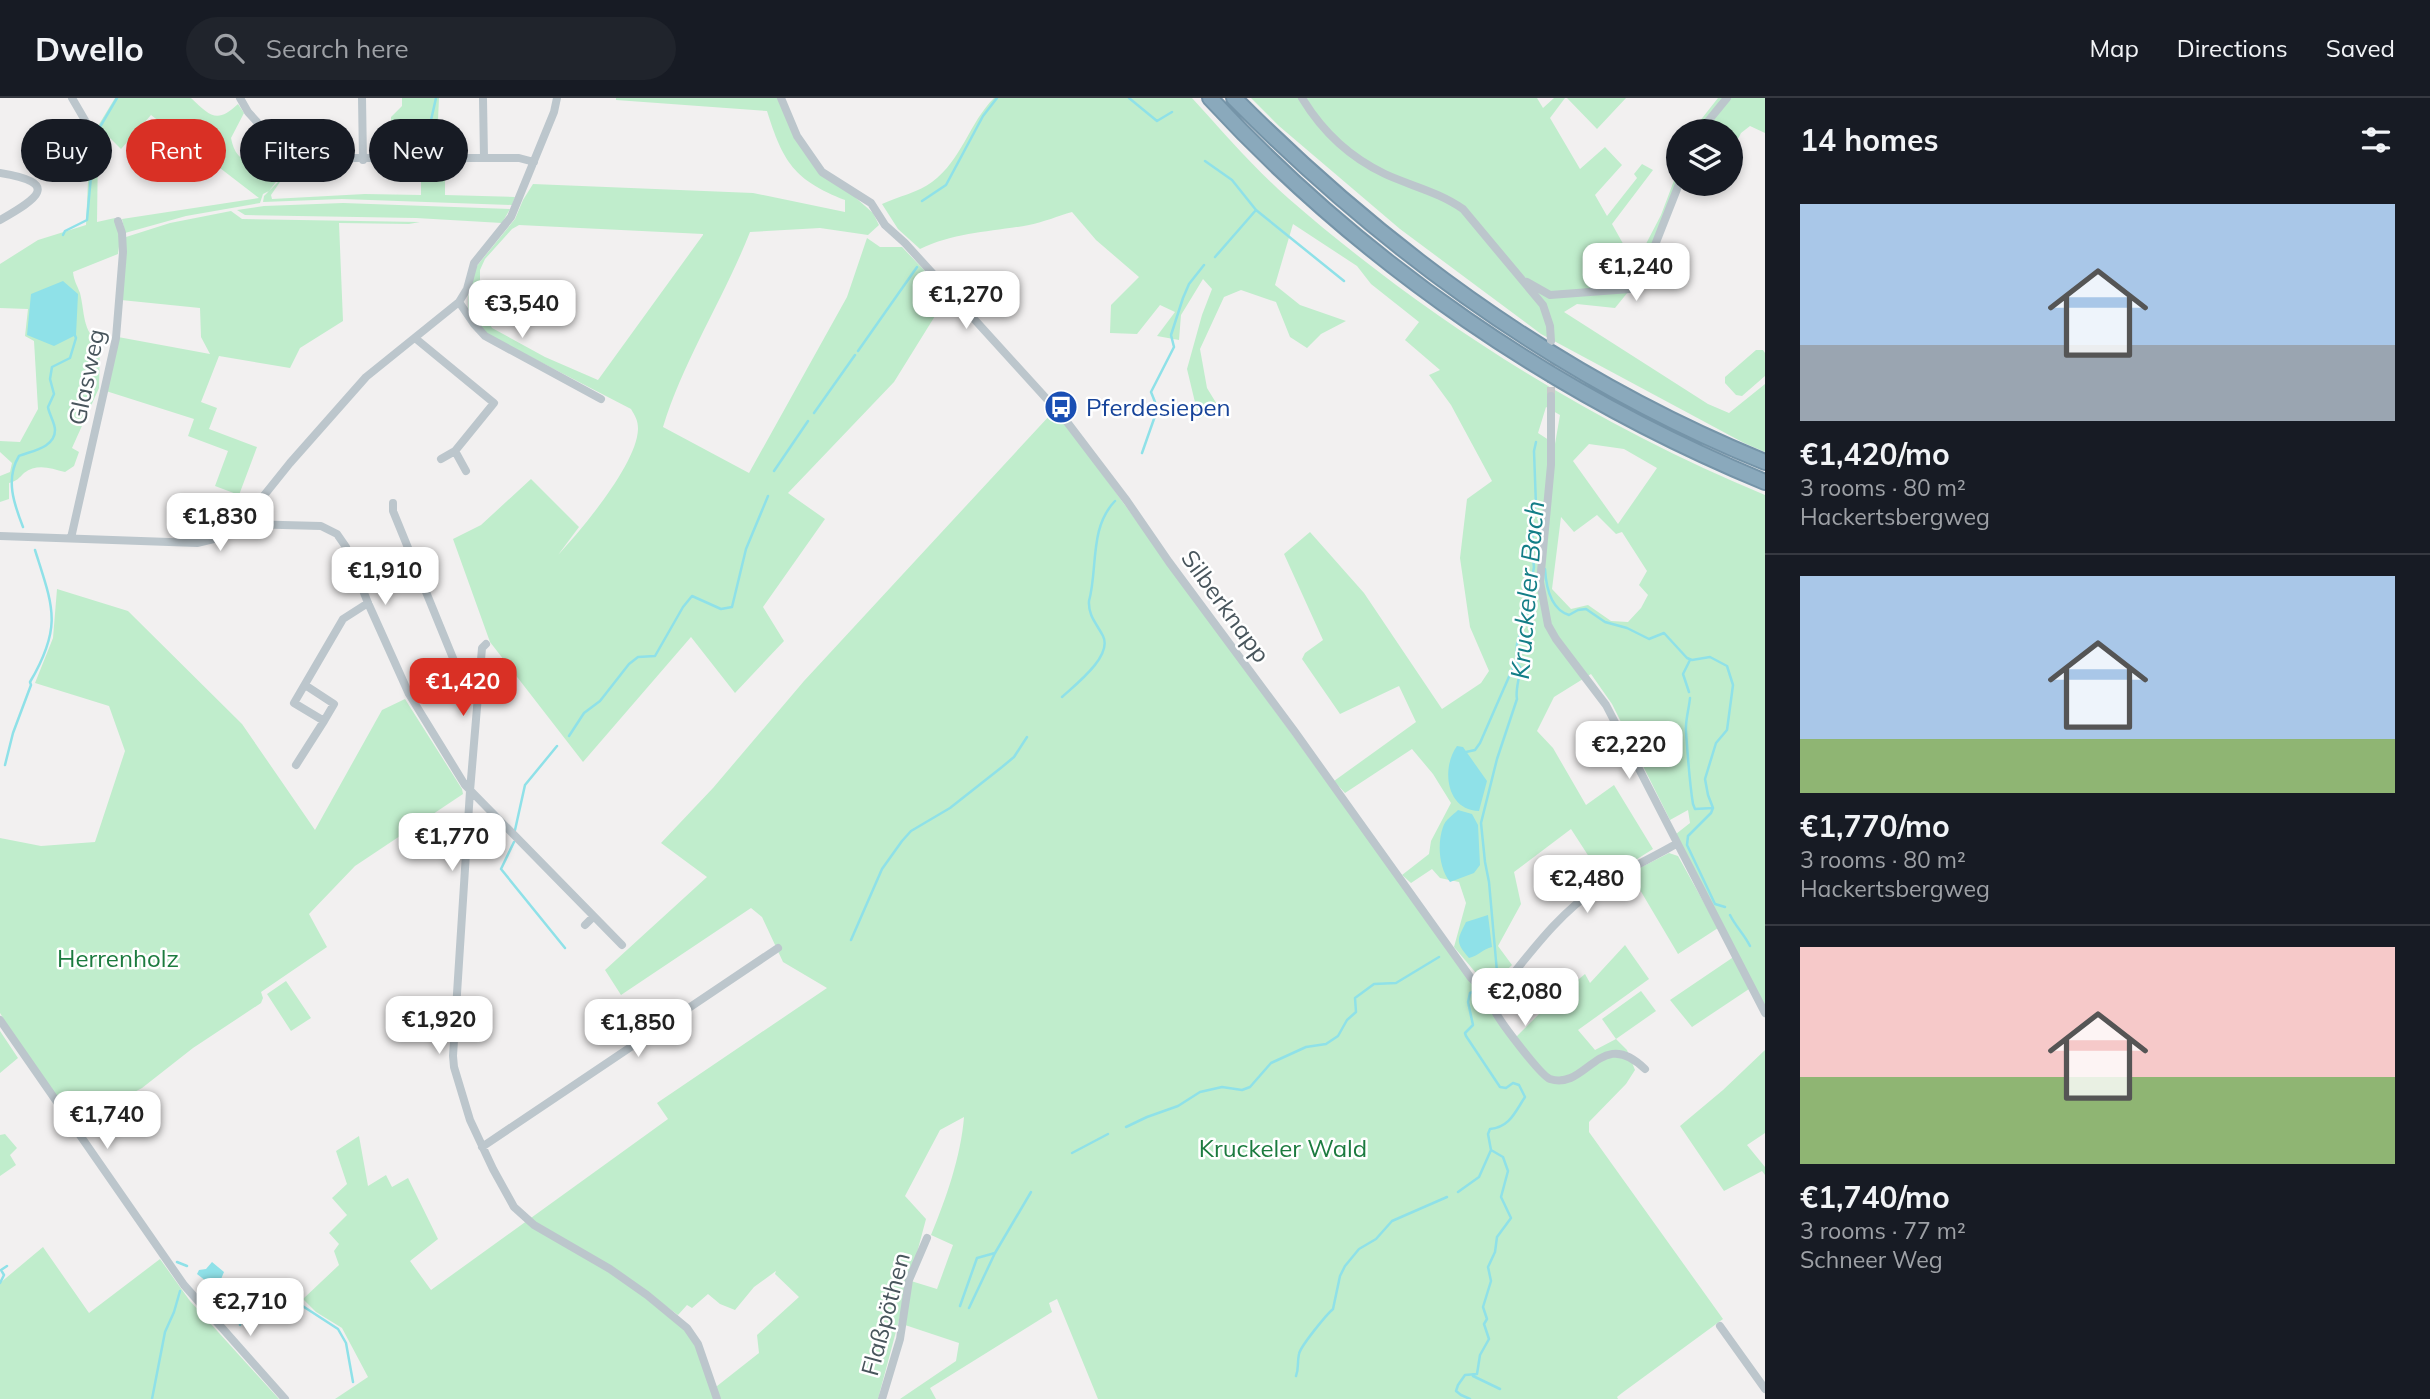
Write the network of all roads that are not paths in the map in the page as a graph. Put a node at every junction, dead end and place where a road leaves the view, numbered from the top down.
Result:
1 (72, 98) edge
2 (240, 98) edge
3 (362, 98) edge
4 (557, 98) edge
5 (780, 98) edge
6 (1210, 98) edge
7 (1234, 98) edge
8 (1302, 98) edge
9 (1727, 98) edge
10 (483, 99) edge
11 (84, 119) edge
12 (1710, 119) edge
13 (485, 158) junction
14 (363, 160) junction
15 (534, 162) junction
16 (0, 173) edge
17 (1674, 196) edge
18 (0, 220) edge
19 (118, 221) dead end
20 (1519, 277) junction
21 (459, 302) junction
22 (415, 338) junction
23 (1550, 341) tunnel mouth
24 (1551, 396) tunnel mouth
25 (601, 399) dead end
26 (455, 450) junction
27 (441, 459) dead end
28 (1765, 462) edge
29 (466, 471) dead end
30 (1765, 482) edge
31 (393, 503) dead end
32 (241, 524) junction
33 (0, 536) edge
34 (71, 538) junction
35 (410, 554) junction
36 (357, 576) junction
37 (368, 603) junction
38 (484, 646) dead end
39 (304, 685) junction
40 (409, 694) junction
41 (324, 721) junction
42 (296, 765) dead end
43 (470, 792) junction
44 (1676, 844) junction
45 (593, 917) junction
46 (585, 925) dead end
47 (621, 946) dead end
48 (778, 948) dead end
49 (1486, 994) junction
50 (1765, 1013) edge
51 (0, 1020) edge
52 (1645, 1069) dead end
53 (482, 1147) junction
54 (927, 1238) dead end
55 (1720, 1326) dead end
56 (1765, 1389) edge
57 (285, 1399) edge
58 (717, 1399) edge
59 (882, 1399) edge

1 - 11 street
2 - 14 street
3 - 14 street
4 - 15 street
5 - 49 street, Silberknapp
6 - 30 highway
7 - 28 highway
8 - 20 street
9 - 12 street
10 - 13 street
13 - 14 street
13 - 15 street
15 - 21 street
16 - 18 street
17 - 20 street
19 - 34 street, Glasweg
20 - 23 street
21 - 22 street
21 - 25 street
22 - 26 street
22 - 32 street
24 - 44 street
26 - 27 street
26 - 29 street
31 - 35 street
32 - 34 street
32 - 36 street
33 - 34 street
35 - 36 street
35 - 40 street
36 - 37 street
37 - 39 street
37 - 40 street
38 - 43 street
39 - 41 street
39 - 41 street
40 - 43 street
41 - 42 street
43 - 45 street
43 - 53 street
44 - 49 street
44 - 50 street
45 - 46 street
45 - 47 street
48 - 53 street
49 - 52 street, Silberknapp
51 - 57 street
53 - 58 street
54 - 59 street, Flaßpöthen
55 - 56 street

